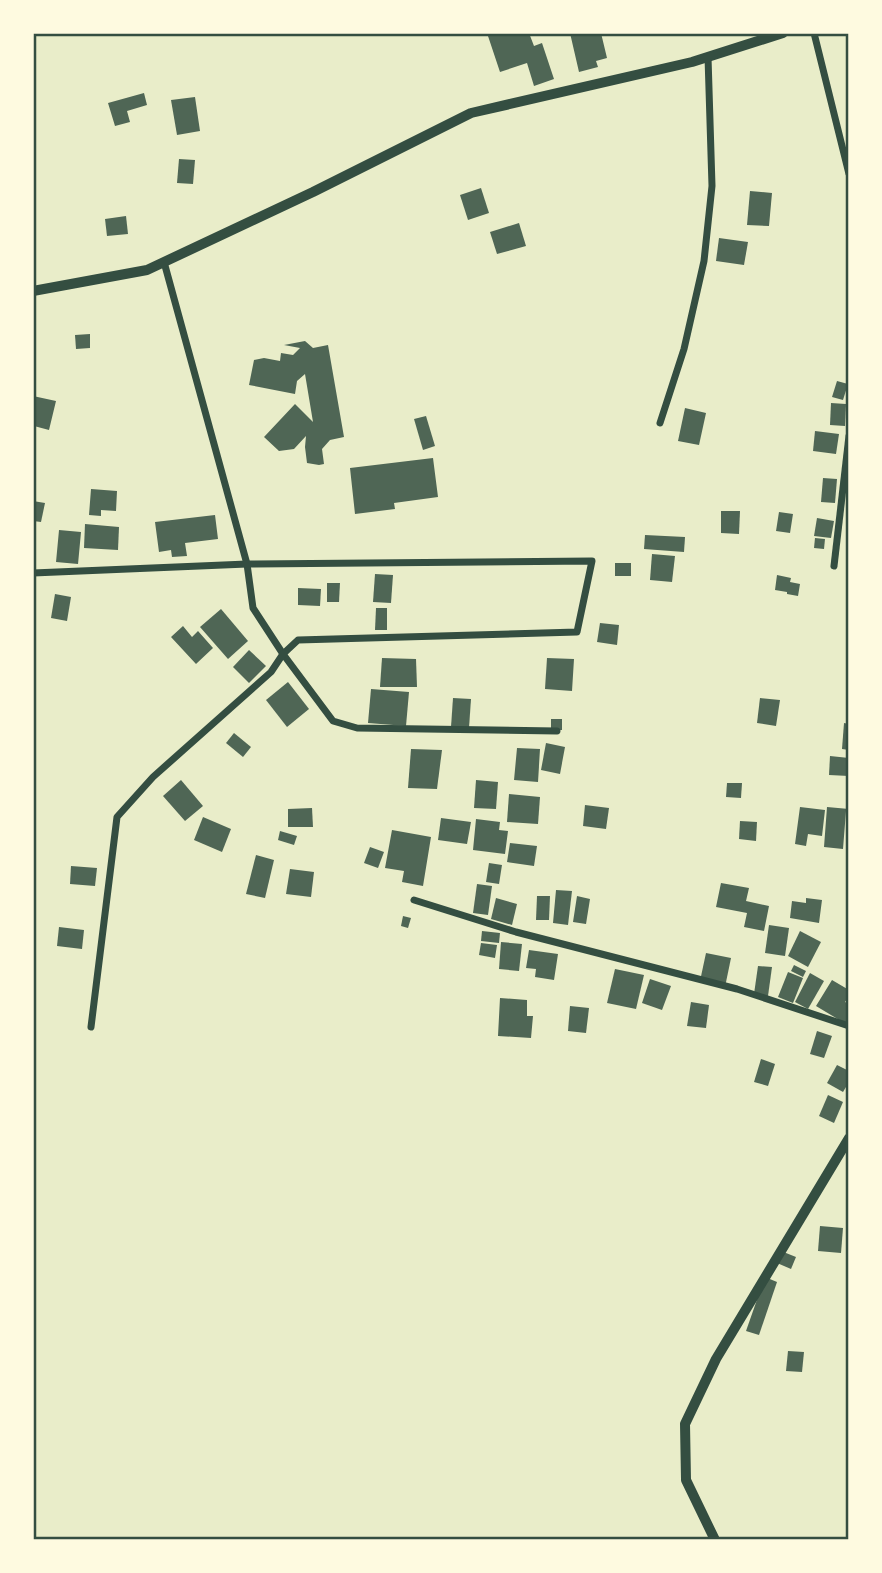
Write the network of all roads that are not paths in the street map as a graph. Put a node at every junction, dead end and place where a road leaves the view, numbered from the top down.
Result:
1 (783, 33) edge
2 (814, 33) edge
3 (708, 57) junction
4 (849, 174) edge
5 (164, 262) junction
6 (33, 291) edge
7 (660, 423) dead end
8 (849, 436) edge
9 (247, 565) junction
10 (834, 566) dead end
11 (33, 573) edge
12 (283, 654) junction
13 (557, 731) dead end
14 (414, 900) dead end
15 (849, 1026) edge
16 (91, 1027) dead end
17 (849, 1138) edge
18 (715, 1540) edge

1 - 3 street
2 - 4 street
3 - 5 street
3 - 7 street
5 - 6 street
5 - 9 street
8 - 10 street
9 - 11 street
9 - 12 street
9 - 12 street
12 - 13 street
12 - 16 street
14 - 15 street
17 - 18 street

